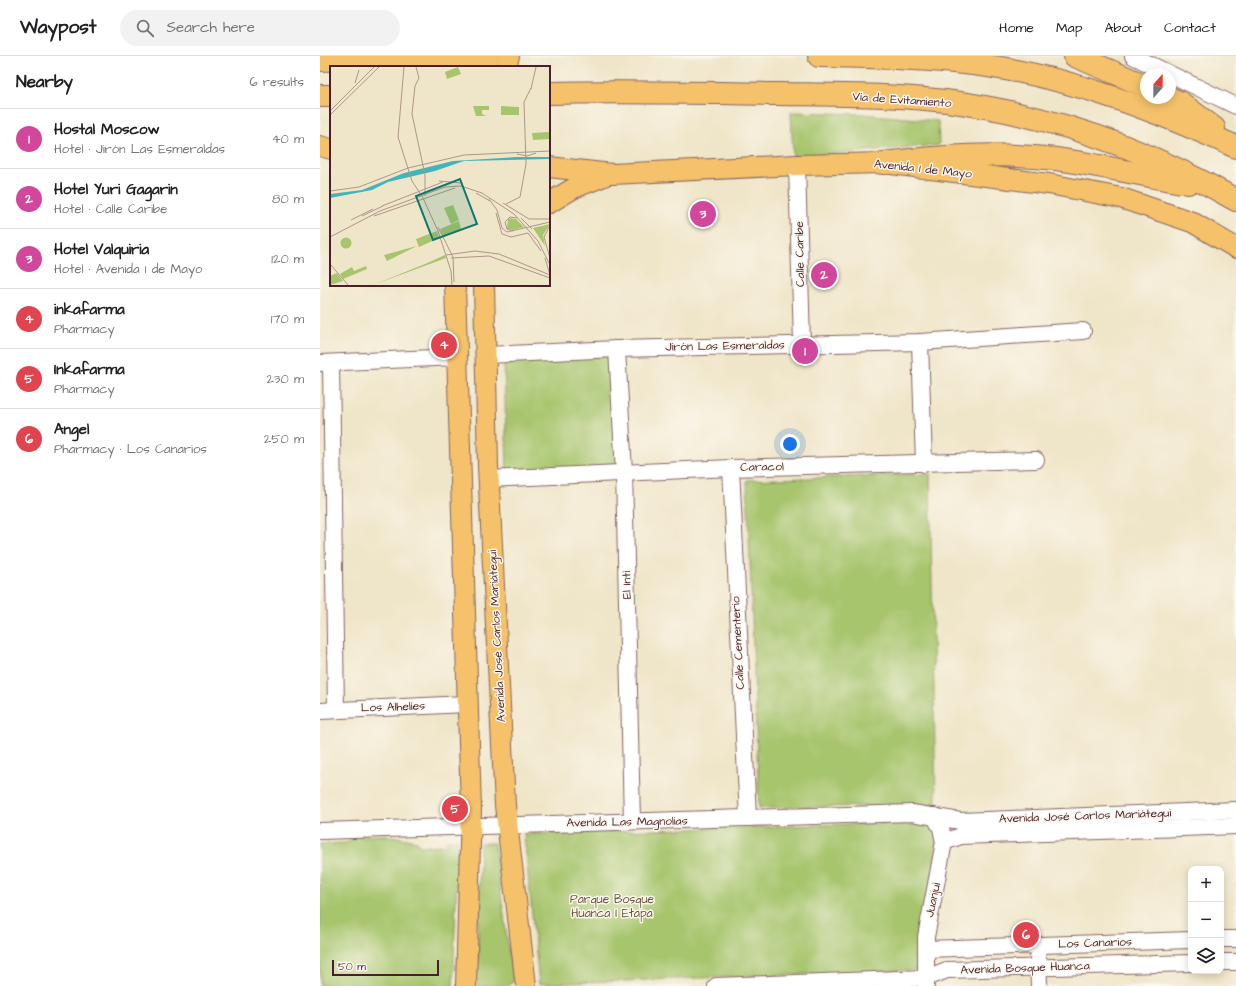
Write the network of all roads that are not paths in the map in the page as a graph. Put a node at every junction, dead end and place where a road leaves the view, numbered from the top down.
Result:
1 (429, 56) edge
2 (488, 56) edge
3 (509, 56) edge
4 (819, 56) edge
5 (1075, 56) edge
6 (1134, 56) edge
7 (320, 60) edge
8 (431, 66) edge
9 (506, 66) edge
10 (1140, 83) edge
11 (550, 93) edge
12 (1176, 101) edge
13 (1236, 106) edge
14 (320, 146) edge
15 (1236, 146) edge
16 (330, 149) edge
17 (883, 163) junction
18 (798, 165) junction
19 (550, 167) edge
20 (612, 174) junction
21 (1211, 186) junction
22 (1236, 200) edge
23 (550, 203) edge
24 (1236, 248) edge
25 (455, 286) edge
26 (484, 286) edge
27 (491, 286) edge
28 (485, 315) junction
29 (1083, 331) dead end
30 (920, 342) junction
31 (802, 344) junction
32 (618, 349) junction
33 (486, 355) junction
34 (457, 357) junction
35 (325, 363) edge
36 (1036, 460) dead end
37 (924, 464) junction
38 (731, 468) junction
39 (624, 472) junction
40 (489, 479) junction
41 (466, 704) junction
42 (320, 710) edge
43 (336, 710) junction
44 (1236, 810) edge
45 (934, 816) junction
46 (748, 818) junction
47 (632, 821) junction
48 (507, 825) junction
49 (471, 826) junction
50 (1236, 826) edge
51 (320, 831) edge
52 (944, 842) junction
53 (1224, 939) edge
54 (1236, 939) edge
55 (1188, 940) edge
56 (1038, 945) junction
57 (926, 949) junction
58 (1224, 962) edge
59 (1236, 962) edge
60 (1188, 963) edge
61 (1038, 967) junction
62 (926, 982) edge
63 (466, 986) edge
64 (526, 986) edge
65 (716, 986) edge
66 (1039, 986) edge

1 - 8 main road
2 - 7 highway, bridge
3 - 9 main road
4 - 15 highway
5 - 10 highway
6 - 13 street
11 - 21 highway, Vía de Evitamiento
12 - 15 highway
14 - 16 main road
17 - 18 main road, Avenida 1 de Mayo
17 - 21 highway
17 - 24 main road, Avenida 1 de Mayo
18 - 20 main road, Avenida 1 de Mayo
18 - 31 street, Calle Caribe
19 - 20 main road, Avenida 1 de Mayo
20 - 23 main road
21 - 22 highway, Vía de Evitamiento
25 - 34 main road
26 - 28 main road, Avenida José Carlos Mariátegui
27 - 28 main road
28 - 33 main road, Avenida José Carlos Mariátegui
29 - 30 street, Jirón Las Esmeraldas
30 - 31 street, Jirón Las Esmeraldas
30 - 37 street
31 - 32 street, Jirón Las Esmeraldas
32 - 33 street, Jirón Las Esmeraldas
32 - 39 street, El Inti
33 - 40 main road, Avenida José Carlos Mariátegui
34 - 35 street
34 - 41 main road
35 - 43 street
36 - 37 street, Caracol
37 - 38 street, Caracol
38 - 39 street, Caracol
38 - 46 street, Calle Cementerio
39 - 40 street, Caracol
39 - 47 street, El Inti
40 - 48 main road, Avenida José Carlos Mariátegui
41 - 43 street, Los Alhelíes
41 - 49 main road
42 - 43 street, Los Alhelíes
44 - 45 street, Avenida José Carlos Mariátegui
45 - 46 street, Avenida Las Magnolias
45 - 52 street, Juanjui
46 - 47 street, Avenida Las Magnolias
47 - 48 street, Avenida Las Magnolias
48 - 49 street, Avenida Las Magnolias
48 - 64 main road, Avenida José Carlos Mariátegui
49 - 51 street, Avenida Las Magnolias
49 - 63 main road
50 - 52 street, Avenida José Carlos Mariátegui
52 - 57 street, Juanjui
53 - 54 street
55 - 56 street, Los Canarios
56 - 57 street, Los Canarios
56 - 61 street
57 - 62 street, Juanjui
58 - 59 street
60 - 61 street, Avenida Bosque Huanca
61 - 62 street, Avenida Bosque Huanca
61 - 66 street
62 - 65 street, Avenida Bosque Huanca

